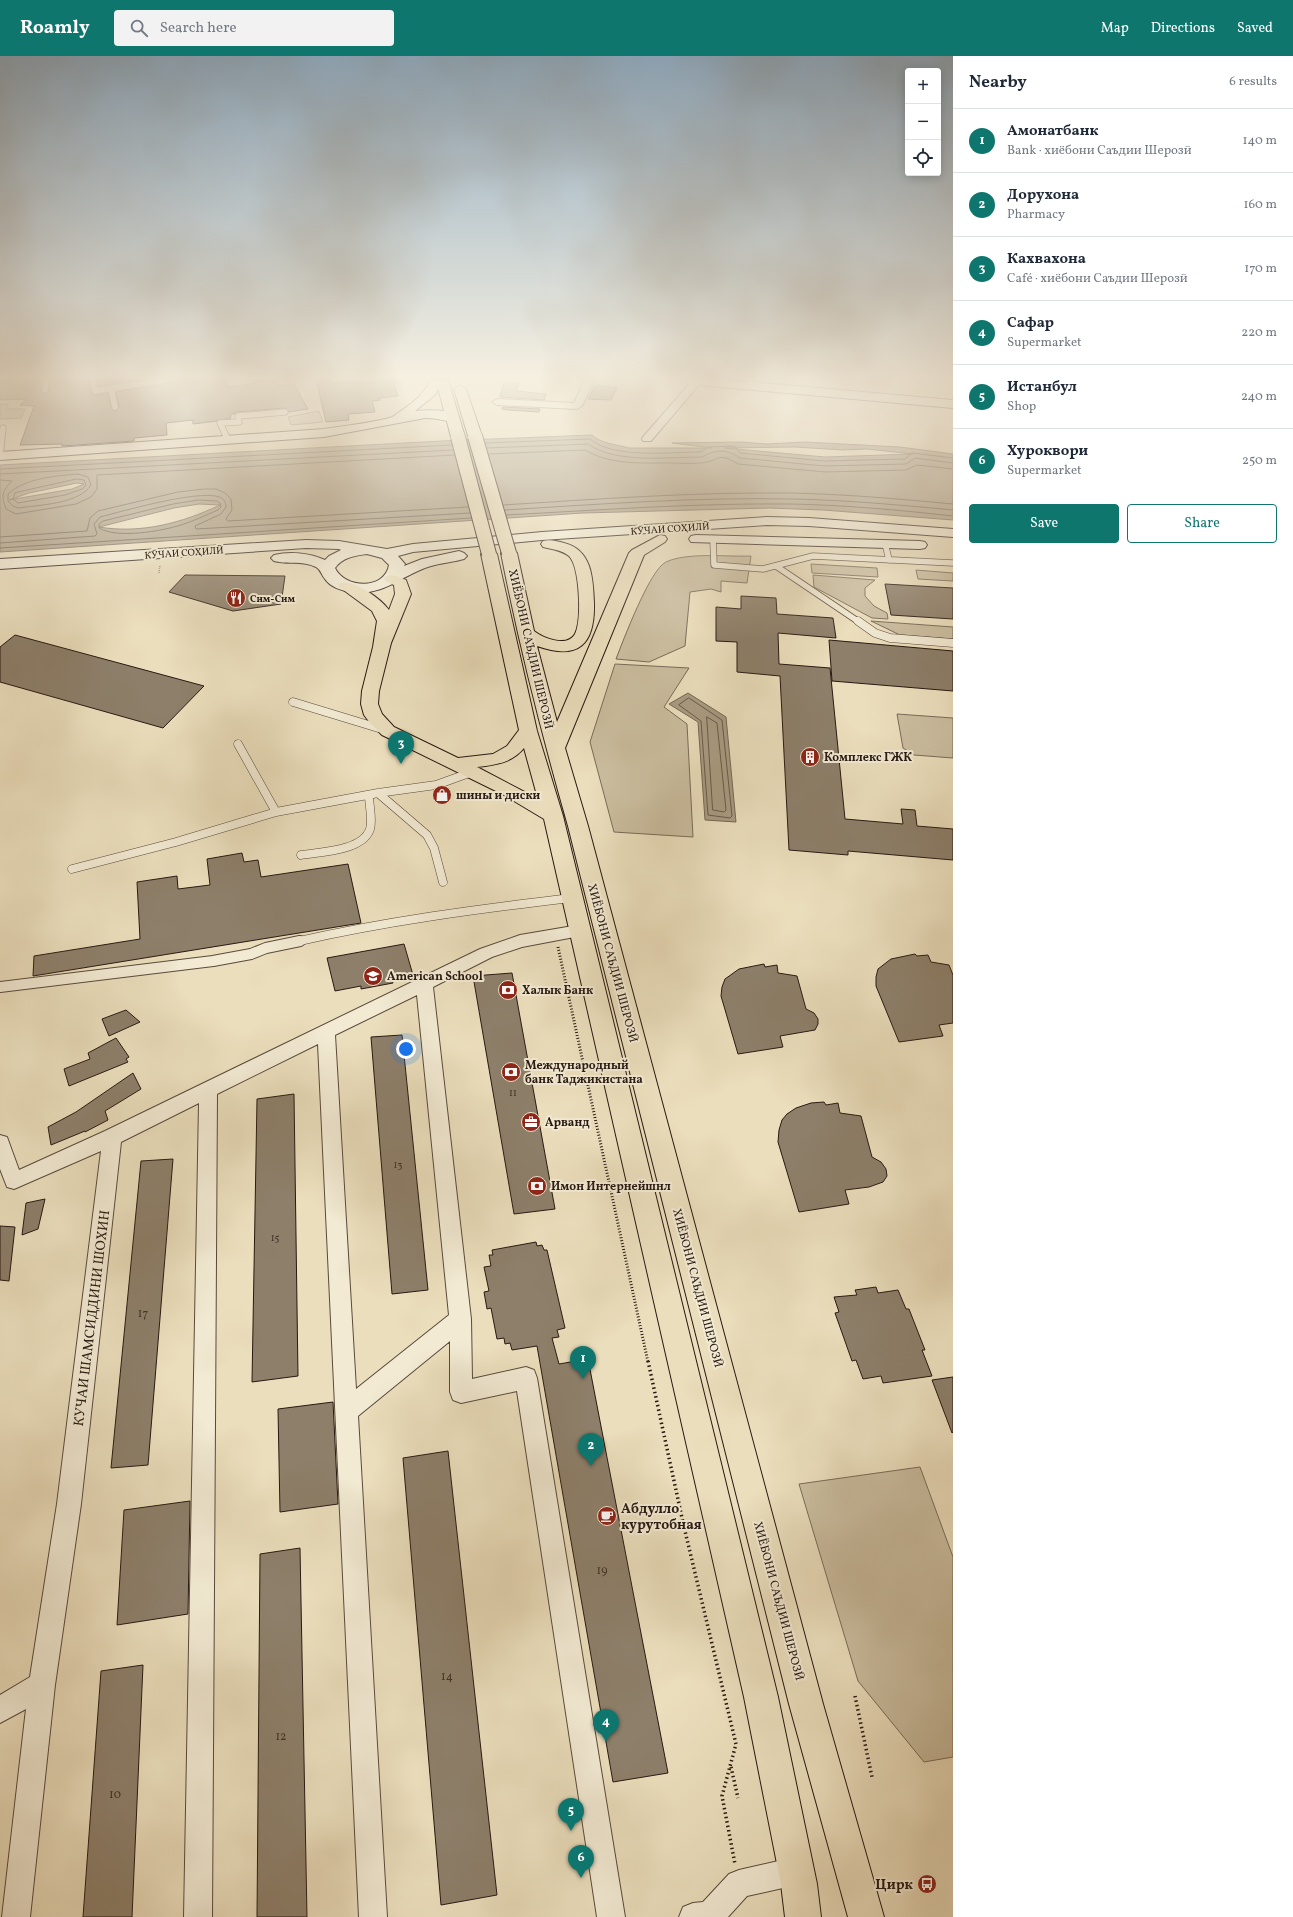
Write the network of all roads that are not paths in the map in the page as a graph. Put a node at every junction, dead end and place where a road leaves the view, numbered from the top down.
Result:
1 (468, 467) edge
2 (481, 467) edge
3 (767, 522) junction
4 (852, 525) junction
5 (953, 533) edge
6 (660, 539) junction
7 (713, 540) junction
8 (767, 540) junction
9 (850, 542) junction
10 (885, 543) junction
11 (548, 544) junction
12 (953, 547) edge
13 (367, 550) junction
14 (387, 554) junction
15 (499, 554) junction
16 (889, 560) junction
17 (953, 563) edge
18 (0, 564) edge
19 (776, 566) junction
20 (327, 568) junction
21 (0, 574) edge
22 (394, 577) junction
23 (346, 586) junction
24 (525, 632) junction
25 (953, 643) edge
26 (382, 645) junction
27 (293, 702) dead end
28 (388, 731) junction
29 (528, 731) junction
30 (238, 744) dead end
31 (555, 749) junction
32 (455, 764) junction
33 (472, 772) junction
34 (378, 793) junction
35 (369, 794) junction
36 (276, 812) junction
37 (553, 816) junction
38 (301, 855) dead end
39 (72, 869) dead end
40 (443, 882) dead end
41 (571, 898) junction
42 (567, 933) junction
43 (424, 984) junction
44 (0, 987) edge
45 (326, 1033) junction
46 (208, 1091) junction
47 (112, 1137) junction
48 (0, 1143) edge
49 (460, 1319) junction
50 (346, 1411) junction
51 (42, 1685) junction
52 (0, 1710) edge
53 (796, 1871) junction
54 (704, 1916) edge
55 (16, 1917) edge
56 (198, 1917) edge
57 (374, 1917) edge
58 (611, 1917) edge
59 (803, 1917) edge
60 (866, 1917) edge

1 - 15 highway, ХИЁБОНИ САЪДИИ ШЕРОЗӢ, bridge
2 - 15 highway, ХИЁБОНИ САЪДИИ ШЕРОЗӢ, bridge
3 - 4 main road, КӮЧАИ СОҲИЛӢ
3 - 8 main road
3 - 14 main road, КӮЧАИ СОҲИЛӢ
4 - 5 main road, КӮЧАИ СОҲИЛӢ
4 - 9 main road
6 - 7 main road, КӮЧАИ СОҲИЛӢ
6 - 11 main road, КӮЧАИ СОҲИЛӢ
6 - 31 highway
7 - 8 main road, КӮЧАИ СОҲИЛӢ
7 - 19 lane
8 - 9 main road, КӮЧАИ СОҲИЛӢ
9 - 10 main road, КӮЧАИ СОҲИЛӢ
10 - 12 main road, КӮЧАИ СОҲИЛӢ
10 - 16 lane
11 - 22 main road, КӮЧАИ СОҲИЛӢ
11 - 24 highway
13 - 14 main road, КӮЧАИ СОҲИЛӢ
13 - 18 main road, КӮЧАИ СОҲИЛӢ
13 - 20 main road
14 - 22 main road
15 - 24 highway, ХИЁБОНИ САЪДИИ ШЕРОЗӢ
15 - 29 highway, ХИЁБОНИ САЪДИИ ШЕРОЗӢ
16 - 17 lane
16 - 19 lane
19 - 25 lane
20 - 21 main road, КӮЧАИ СОҲИЛӢ
20 - 23 main road
22 - 23 main road, КӮЧАИ СОҲИЛӢ
22 - 26 highway
23 - 26 highway
24 - 31 highway, ХИЁБОНИ САЪДИИ ШЕРОЗӢ
26 - 28 highway
27 - 28 lane
28 - 32 highway
29 - 32 highway
29 - 37 highway, ХИЁБОНИ САЪДИИ ШЕРОЗӢ
30 - 36 lane
31 - 60 highway, ХИЁБОНИ САЪДИИ ШЕРОЗӢ
32 - 33 highway
33 - 34 lane
33 - 37 highway
34 - 35 lane
34 - 40 lane
35 - 36 lane
35 - 38 lane
36 - 39 lane
37 - 41 highway, ХИЁБОНИ САЪДИИ ШЕРОЗӢ
41 - 42 highway, ХИЁБОНИ САЪДИИ ШЕРОЗӢ
41 - 44 lane
42 - 43 street
42 - 53 highway, ХИЁБОНИ САЪДИИ ШЕРОЗӢ
43 - 45 street
43 - 49 street
45 - 46 street
45 - 50 street
46 - 47 street
46 - 56 street
47 - 48 street
47 - 51 street, КУЧАИ ШАМСИДДИНИ ШОХИН
49 - 50 street
49 - 58 street
50 - 57 street
51 - 52 street
51 - 55 street, КУЧАИ ШАМСИДДИНИ ШОХИН
53 - 54 street
53 - 59 highway, ХИЁБОНИ САЪДИИ ШЕРОЗӢ

